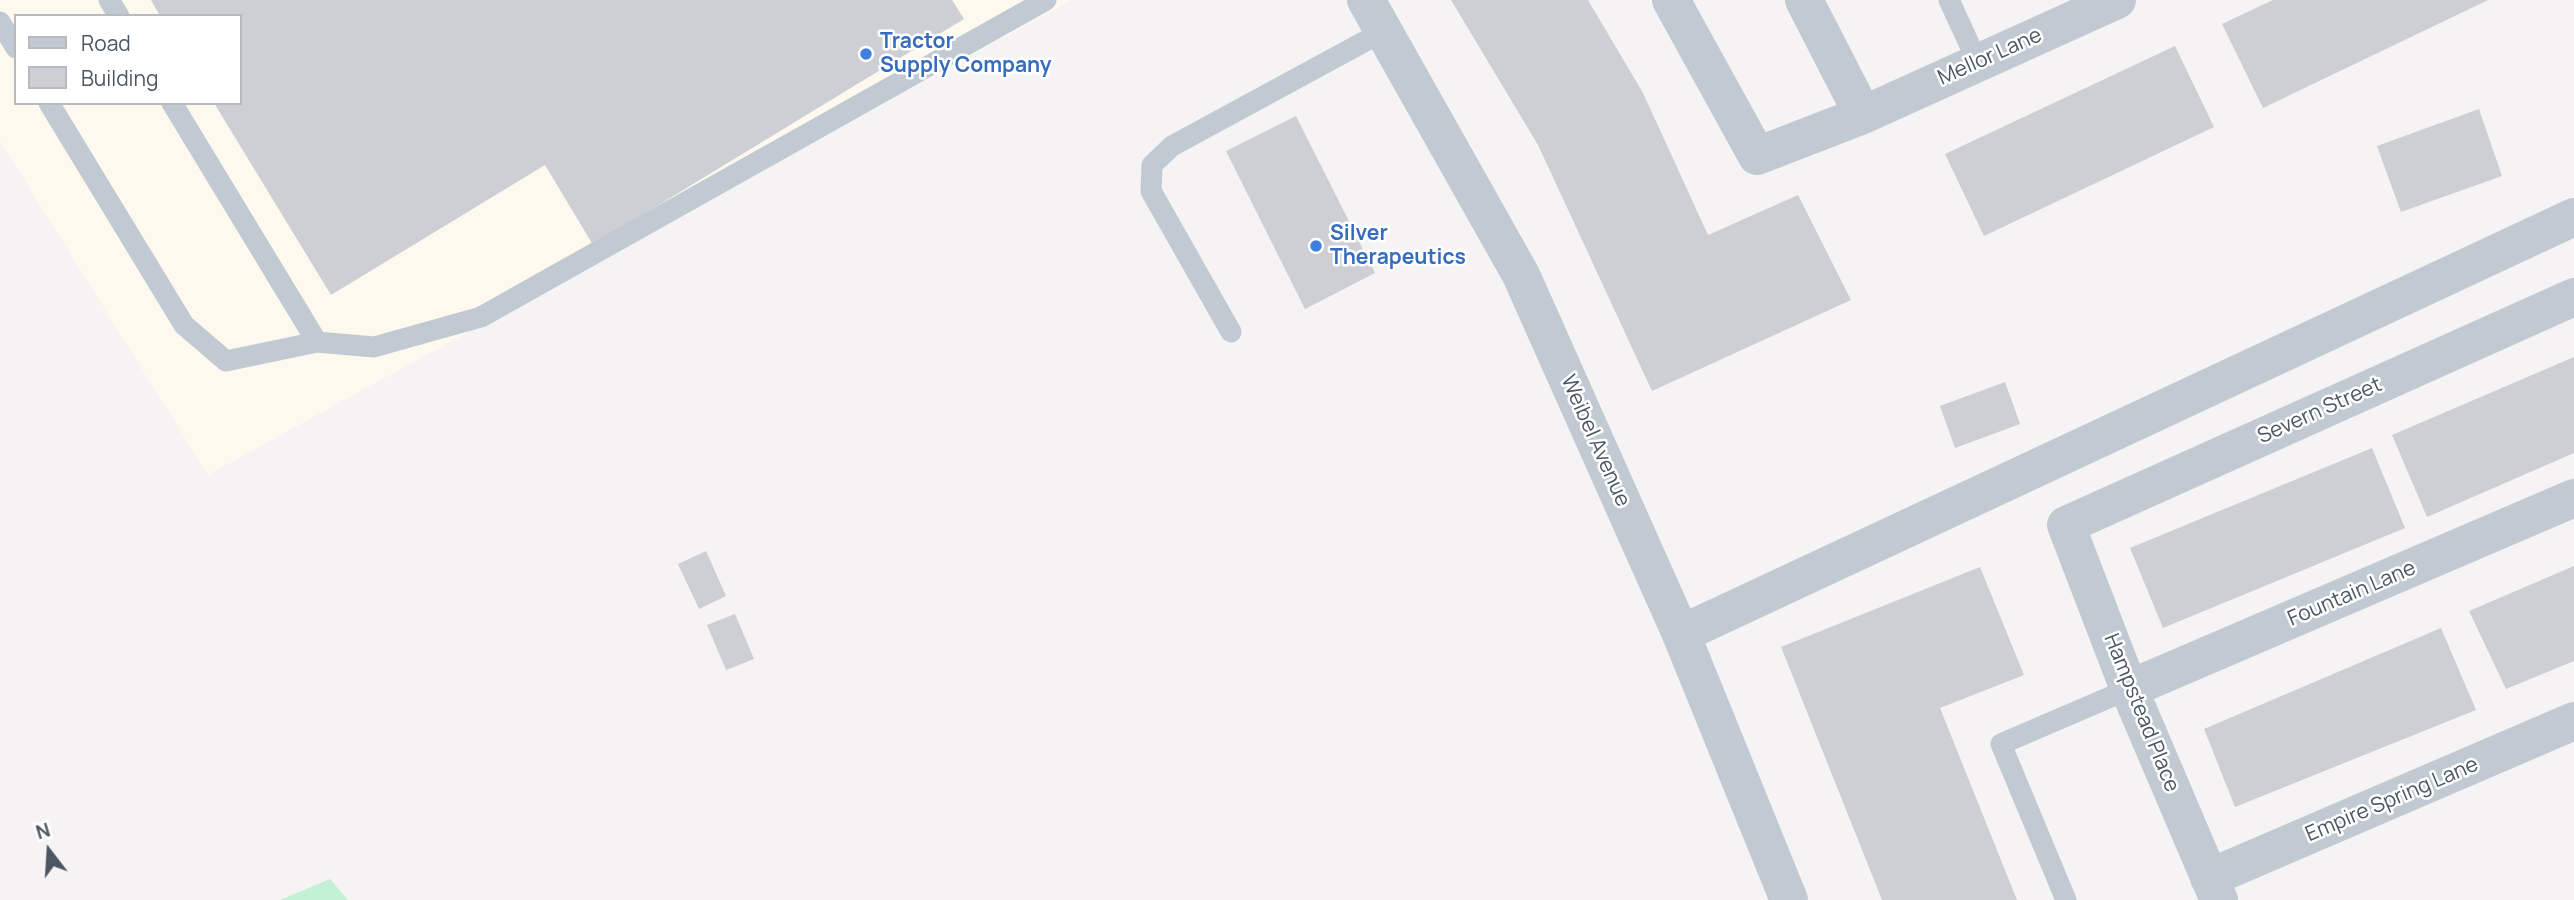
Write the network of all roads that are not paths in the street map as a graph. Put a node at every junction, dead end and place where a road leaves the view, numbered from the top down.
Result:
1 (1046, 0) edge
2 (1671, 0) edge
3 (1804, 0) edge
4 (1949, 0) edge
5 (2117, 0) edge
6 (1375, 15) edge
7 (0, 22) edge
8 (14, 45) edge
9 (1978, 63) junction
10 (50, 105) edge
11 (173, 105) edge
12 (1863, 115) junction
13 (2574, 217) edge
14 (2574, 298) edge
15 (1231, 332) dead end
16 (317, 342) junction
17 (2574, 498) edge
18 (2066, 525) joint
19 (1681, 635) junction
20 (2129, 689) junction
21 (2574, 721) edge
22 (2214, 889) edge
23 (1788, 900) edge
24 (2066, 900) edge

1 - 16 lane
2 - 12 street, Mellor Lane
3 - 12 street
4 - 9 lane
5 - 9 street, Mellor Lane
6 - 15 lane
6 - 19 street, Weibel Avenue
7 - 8 lane
9 - 12 street, Mellor Lane
10 - 16 lane
11 - 16 lane
13 - 19 street
14 - 18 street, Severn Street
17 - 20 street, Fountain Lane
18 - 20 street, Hampstead Place
19 - 23 street, Weibel Avenue
20 - 22 street, Hampstead Place
20 - 24 lane
21 - 22 street, Empire Spring Lane

